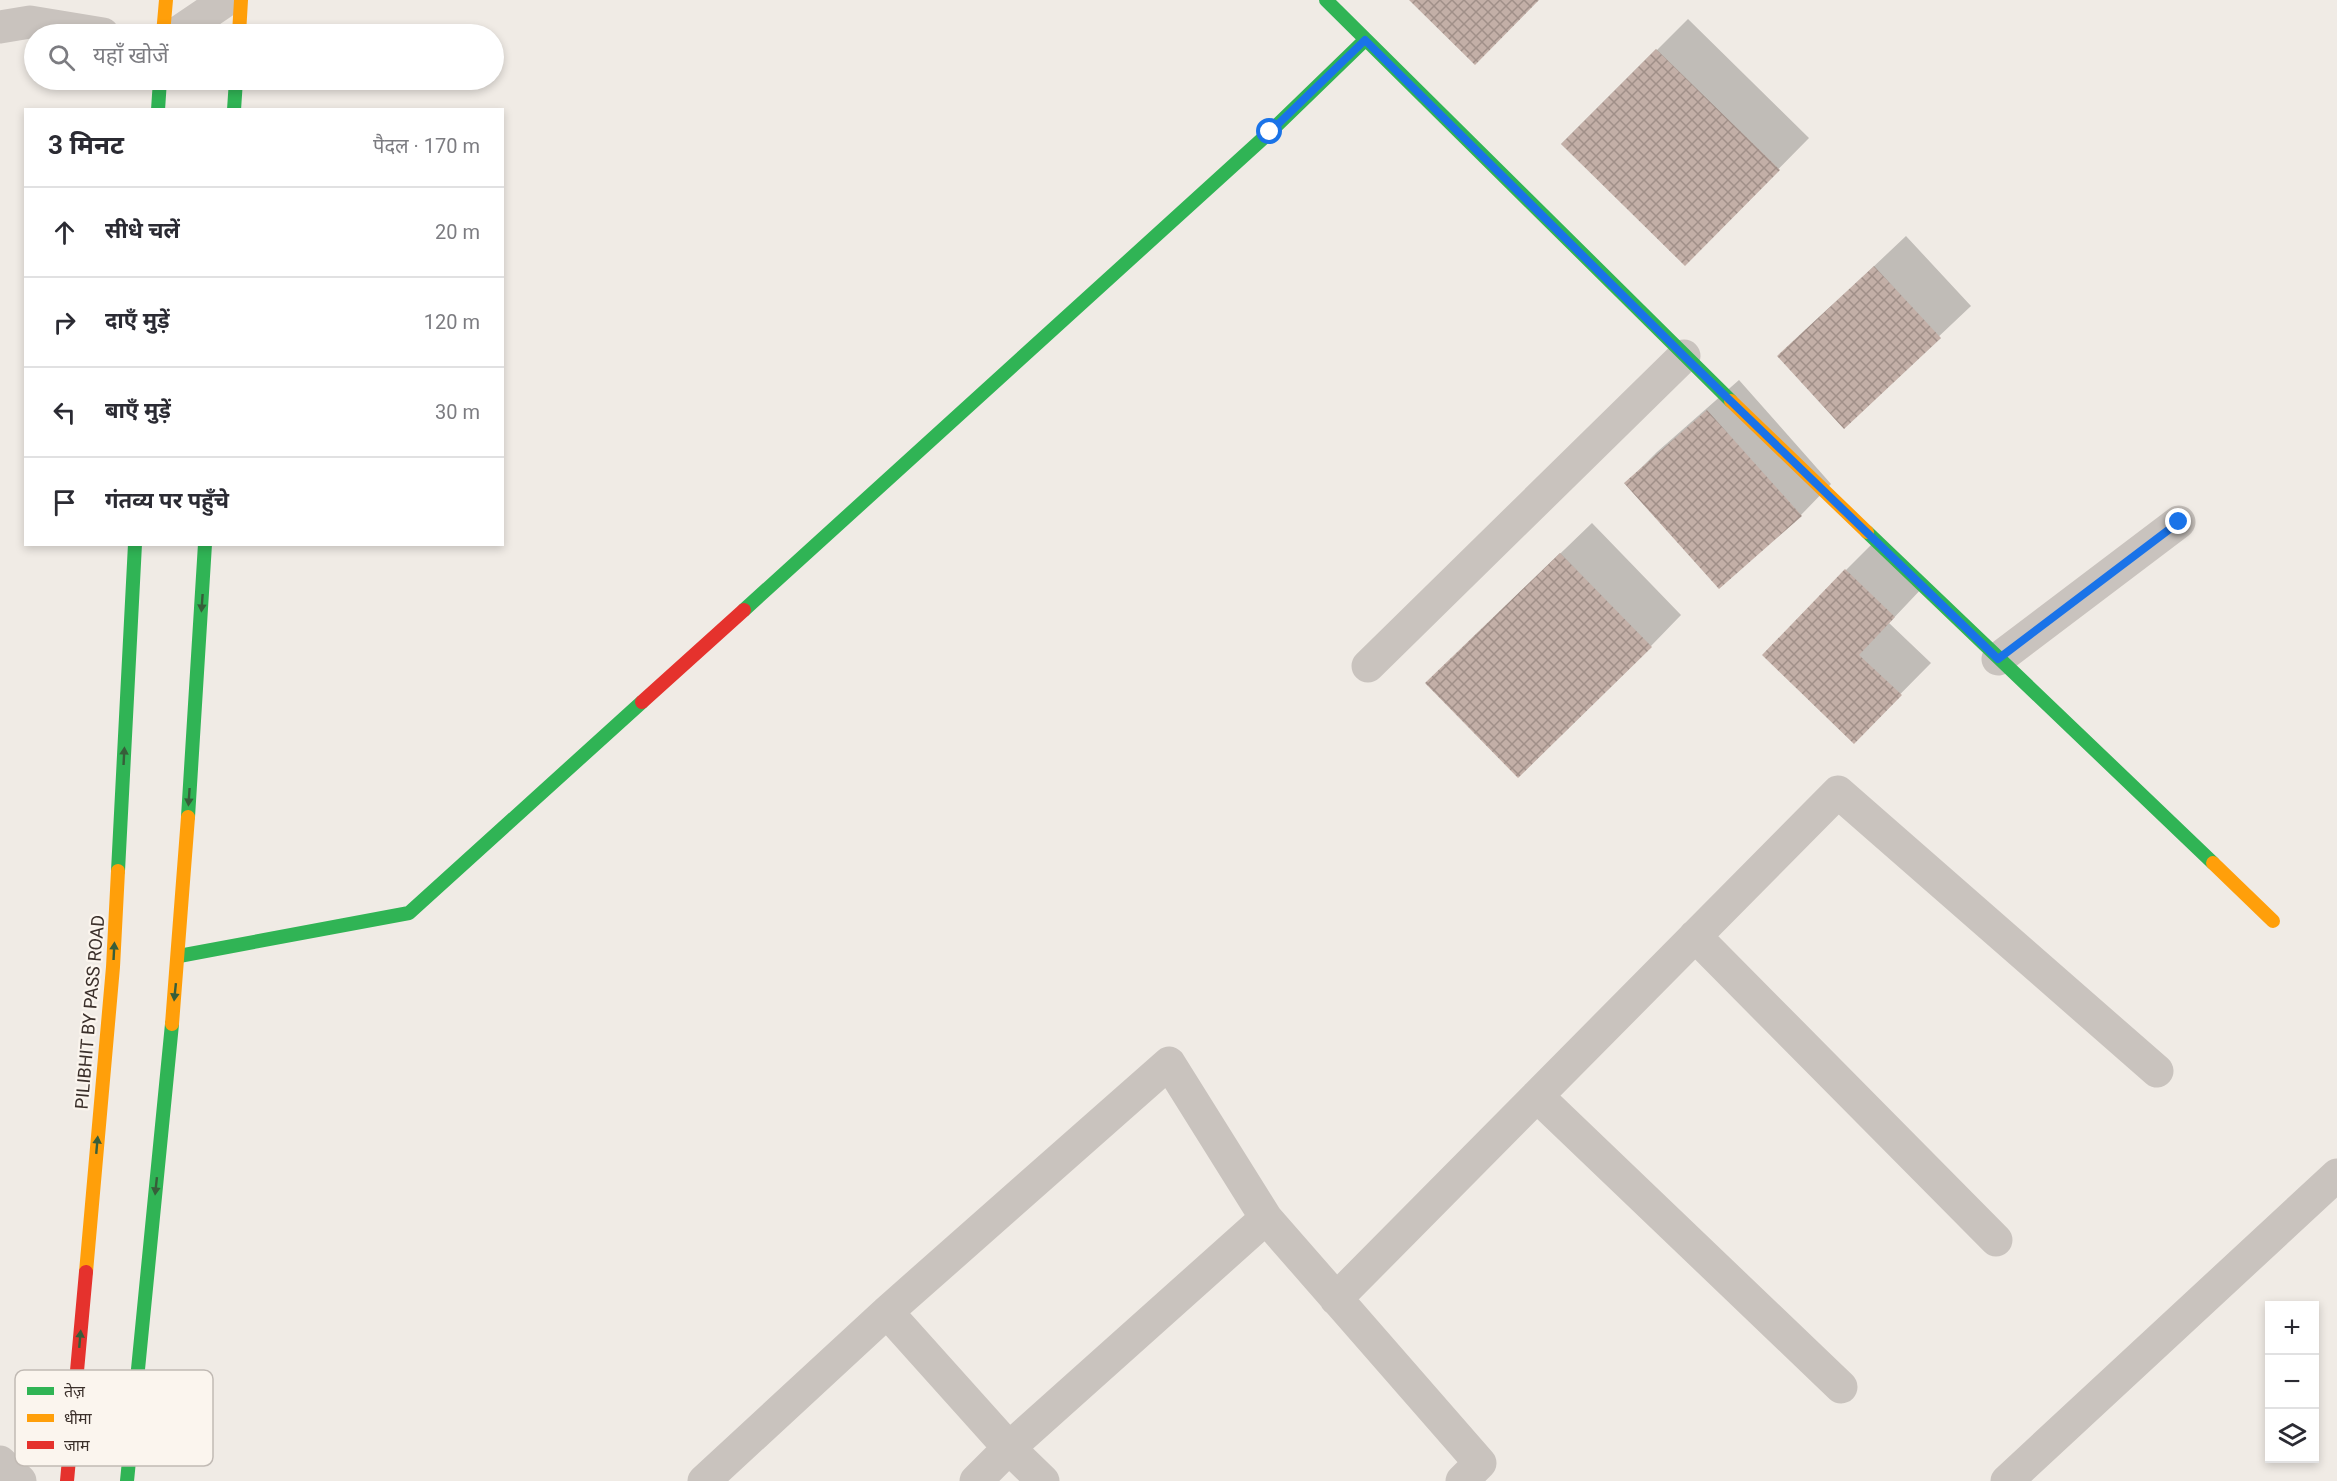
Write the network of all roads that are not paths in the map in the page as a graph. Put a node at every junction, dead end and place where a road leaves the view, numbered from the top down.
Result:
1 (166, 0) edge
2 (226, 0) edge
3 (241, 0) edge
4 (1326, 0) edge
5 (42, 24) edge
6 (164, 24) edge
7 (191, 24) edge
8 (240, 24) edge
9 (0, 27) edge
10 (1365, 40) junction
11 (159, 90) edge
12 (235, 90) edge
13 (158, 108) edge
14 (234, 108) edge
15 (1684, 356) junction
16 (2179, 522) dead end
17 (135, 546) edge
18 (205, 546) edge
19 (1998, 659) junction
20 (1368, 666) dead end
21 (2274, 921) dead end
22 (1695, 936) junction
23 (178, 956) junction
24 (2157, 1071) dead end
25 (1537, 1096) junction
26 (2337, 1175) edge
27 (1266, 1218) junction
28 (1996, 1240) dead end
29 (1336, 1299) junction
30 (887, 1312) junction
31 (77, 1370) edge
32 (138, 1370) edge
33 (1840, 1387) dead end
34 (1009, 1448) junction
35 (0, 1462) edge
36 (68, 1466) edge
37 (128, 1466) edge
38 (20, 1481) edge
39 (67, 1481) edge
40 (127, 1481) edge
41 (704, 1481) edge
42 (976, 1481) edge
43 (1043, 1481) edge
44 (1462, 1481) edge
45 (2007, 1481) edge

1 - 6 street
2 - 7 street
3 - 8 street
4 - 10 street
5 - 9 street
10 - 15 street
10 - 23 street
11 - 13 street
12 - 14 street
15 - 19 street
15 - 20 street
16 - 19 street
31 -> 17 street, PILIBHIT BY PASS ROAD
18 -> 23 street
19 - 21 street
22 - 24 street
22 - 25 street
22 - 28 street
23 -> 32 street
25 - 29 street
25 - 33 street
26 - 45 street
27 - 29 street
27 - 30 street
27 - 34 street
29 - 44 street
30 - 34 street
30 - 41 street
34 - 42 street
34 - 43 street
35 - 38 street
39 -> 36 street, PILIBHIT BY PASS ROAD
37 -> 40 street

